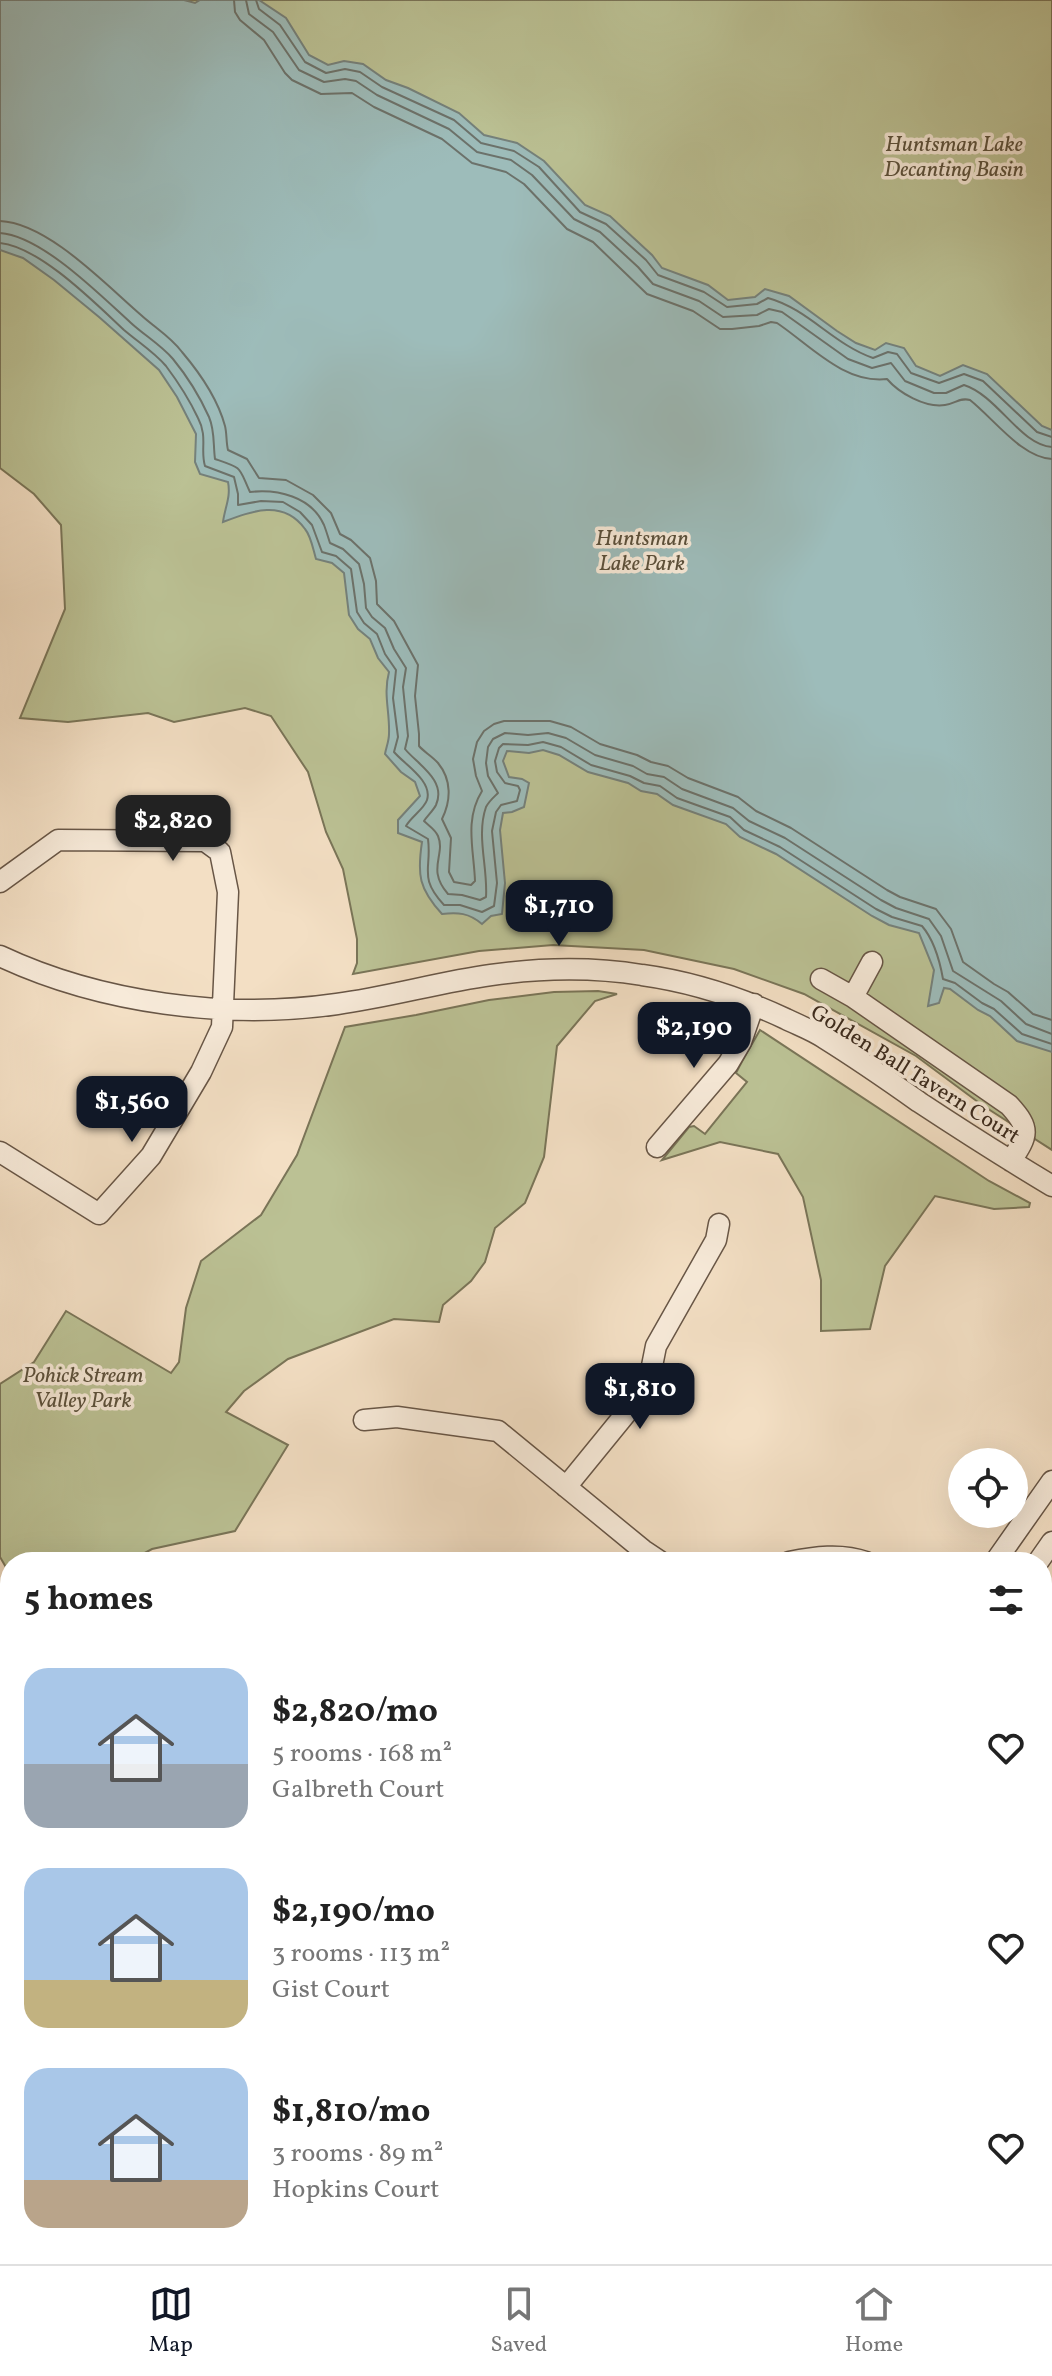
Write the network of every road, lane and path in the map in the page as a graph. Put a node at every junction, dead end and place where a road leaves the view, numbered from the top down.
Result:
1 (0, 882) edge
2 (0, 956) edge
3 (872, 962) dead end
4 (821, 979) dead end
5 (853, 997) junction
6 (754, 1004) junction
7 (223, 1009) junction
8 (657, 1147) dead end
9 (0, 1152) edge
10 (1011, 1161) junction
11 (1052, 1186) edge
12 (719, 1224) dead end
13 (364, 1420) dead end
14 (1052, 1481) edge
15 (566, 1487) junction
16 (646, 1552) edge
17 (1002, 1552) edge

1 - 7 street
2 - 7 street, Golden Ball Tavern Court
3 - 5 street
4 - 5 street
5 - 10 street
6 - 7 street, Golden Ball Tavern Court
6 - 8 street
6 - 10 street, Golden Ball Tavern Court
7 - 9 street
10 - 11 street, Golden Ball Tavern Court
12 - 15 street
13 - 15 street
14 - 17 street
15 - 16 street

